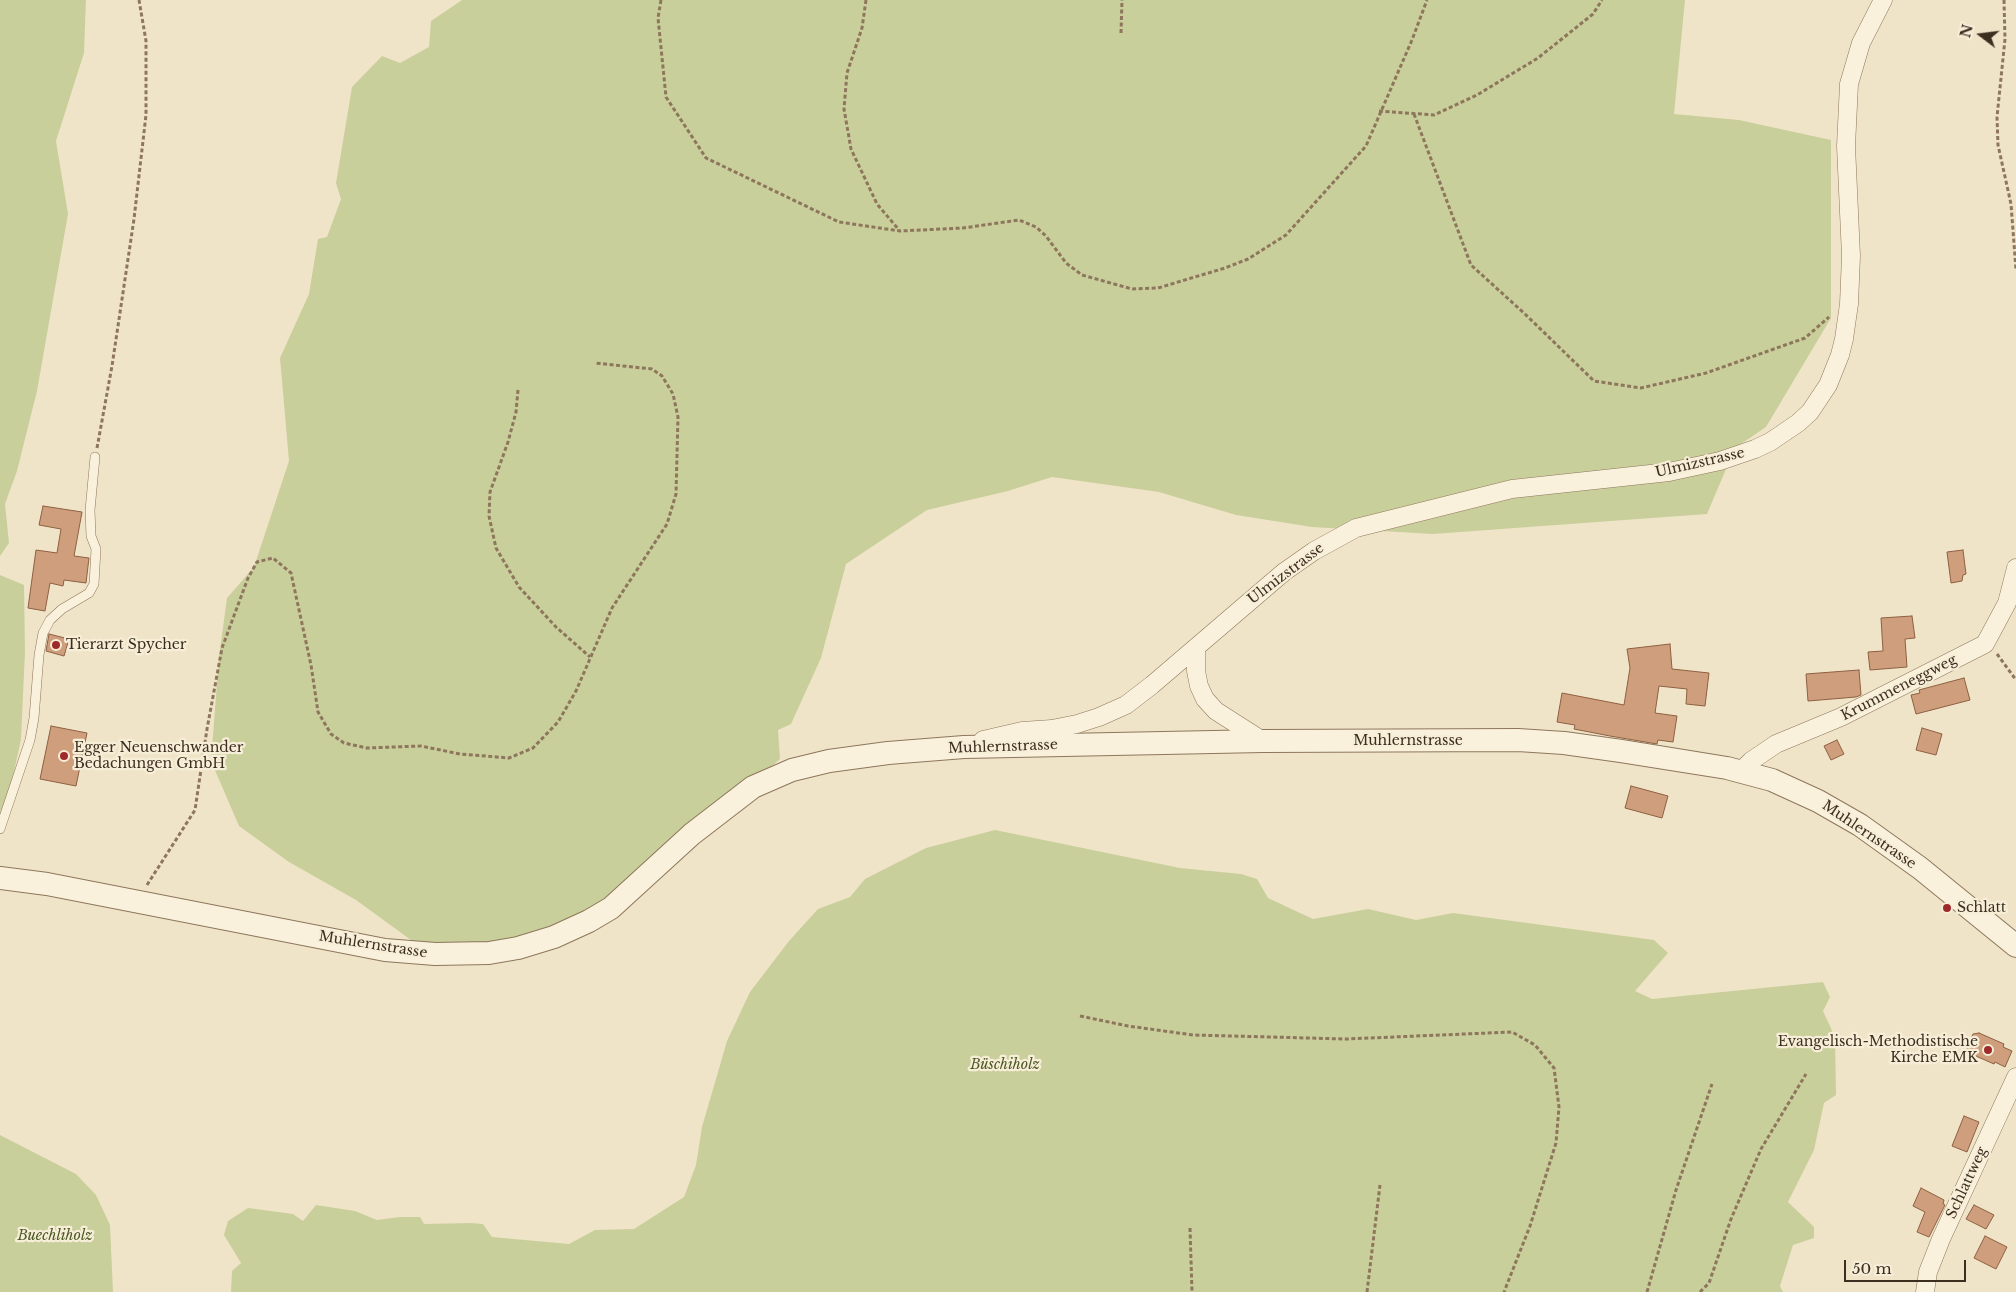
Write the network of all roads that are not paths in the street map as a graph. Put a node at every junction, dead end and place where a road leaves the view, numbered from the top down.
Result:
1 (1882, 0) edge
2 (95, 457) road end
3 (2016, 568) edge
4 (1196, 648) junction
5 (1263, 742) junction
6 (964, 747) junction
7 (1741, 771) junction
8 (0, 829) edge
9 (0, 878) edge
10 (2016, 946) edge
11 (2016, 1077) edge
12 (1926, 1292) edge

1 - 4 street, Ulmizstrasse
2 - 8 lane
3 - 7 street, Krummeneggweg
4 - 5 street
4 - 6 street, Ulmizstrasse
5 - 6 street, Muhlernstrasse
5 - 7 street, Muhlernstrasse
6 - 9 street, Muhlernstrasse
7 - 10 street, Muhlernstrasse
11 - 12 street, Schlattweg

